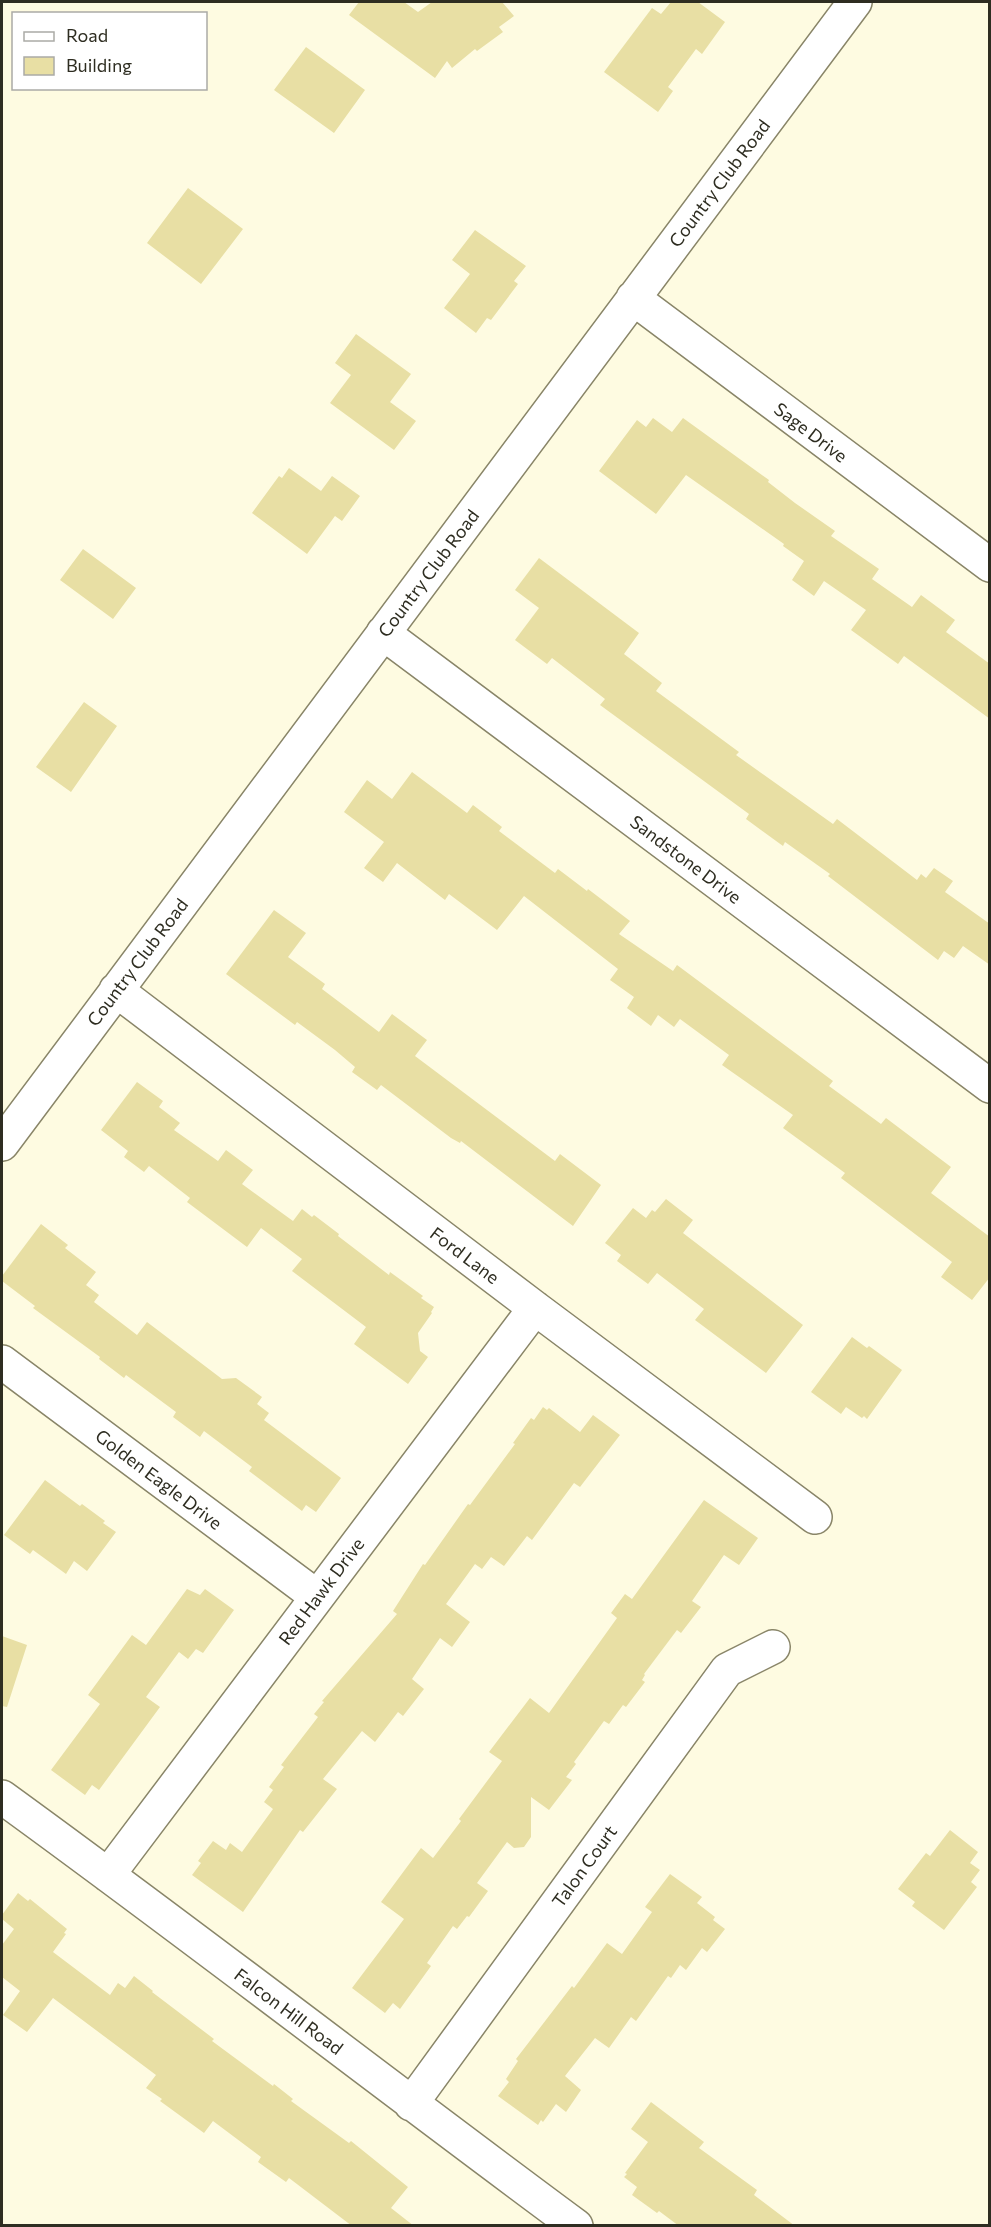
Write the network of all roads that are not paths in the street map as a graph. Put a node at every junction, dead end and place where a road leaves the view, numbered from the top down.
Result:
1 (855, 2) edge
2 (633, 298) junction
3 (990, 565) edge
4 (383, 633) junction
5 (116, 990) junction
6 (990, 1086) edge
7 (2, 1144) edge
8 (535, 1308) junction
9 (2, 1362) edge
10 (815, 1517) dead end
11 (316, 1596) junction
12 (773, 1647) dead end
13 (2, 1797) edge
14 (108, 1875) junction
15 (411, 2104) junction
16 (576, 2226) edge

1 - 2 street, Country Club Road
2 - 3 street, Sage Drive
2 - 4 street, Country Club Road
4 - 5 street, Country Club Road
4 - 6 street, Sandstone Drive
5 - 7 street, Country Club Road
5 - 8 street, Ford Lane
8 - 10 street, Ford Lane
8 - 11 street, Red Hawk Drive
9 - 11 street, Golden Eagle Drive
11 - 14 street, Red Hawk Drive
12 - 15 street, Talon Court
13 - 14 street, Falcon Hill Road
14 - 15 street, Falcon Hill Road
15 - 16 street, Falcon Hill Road

